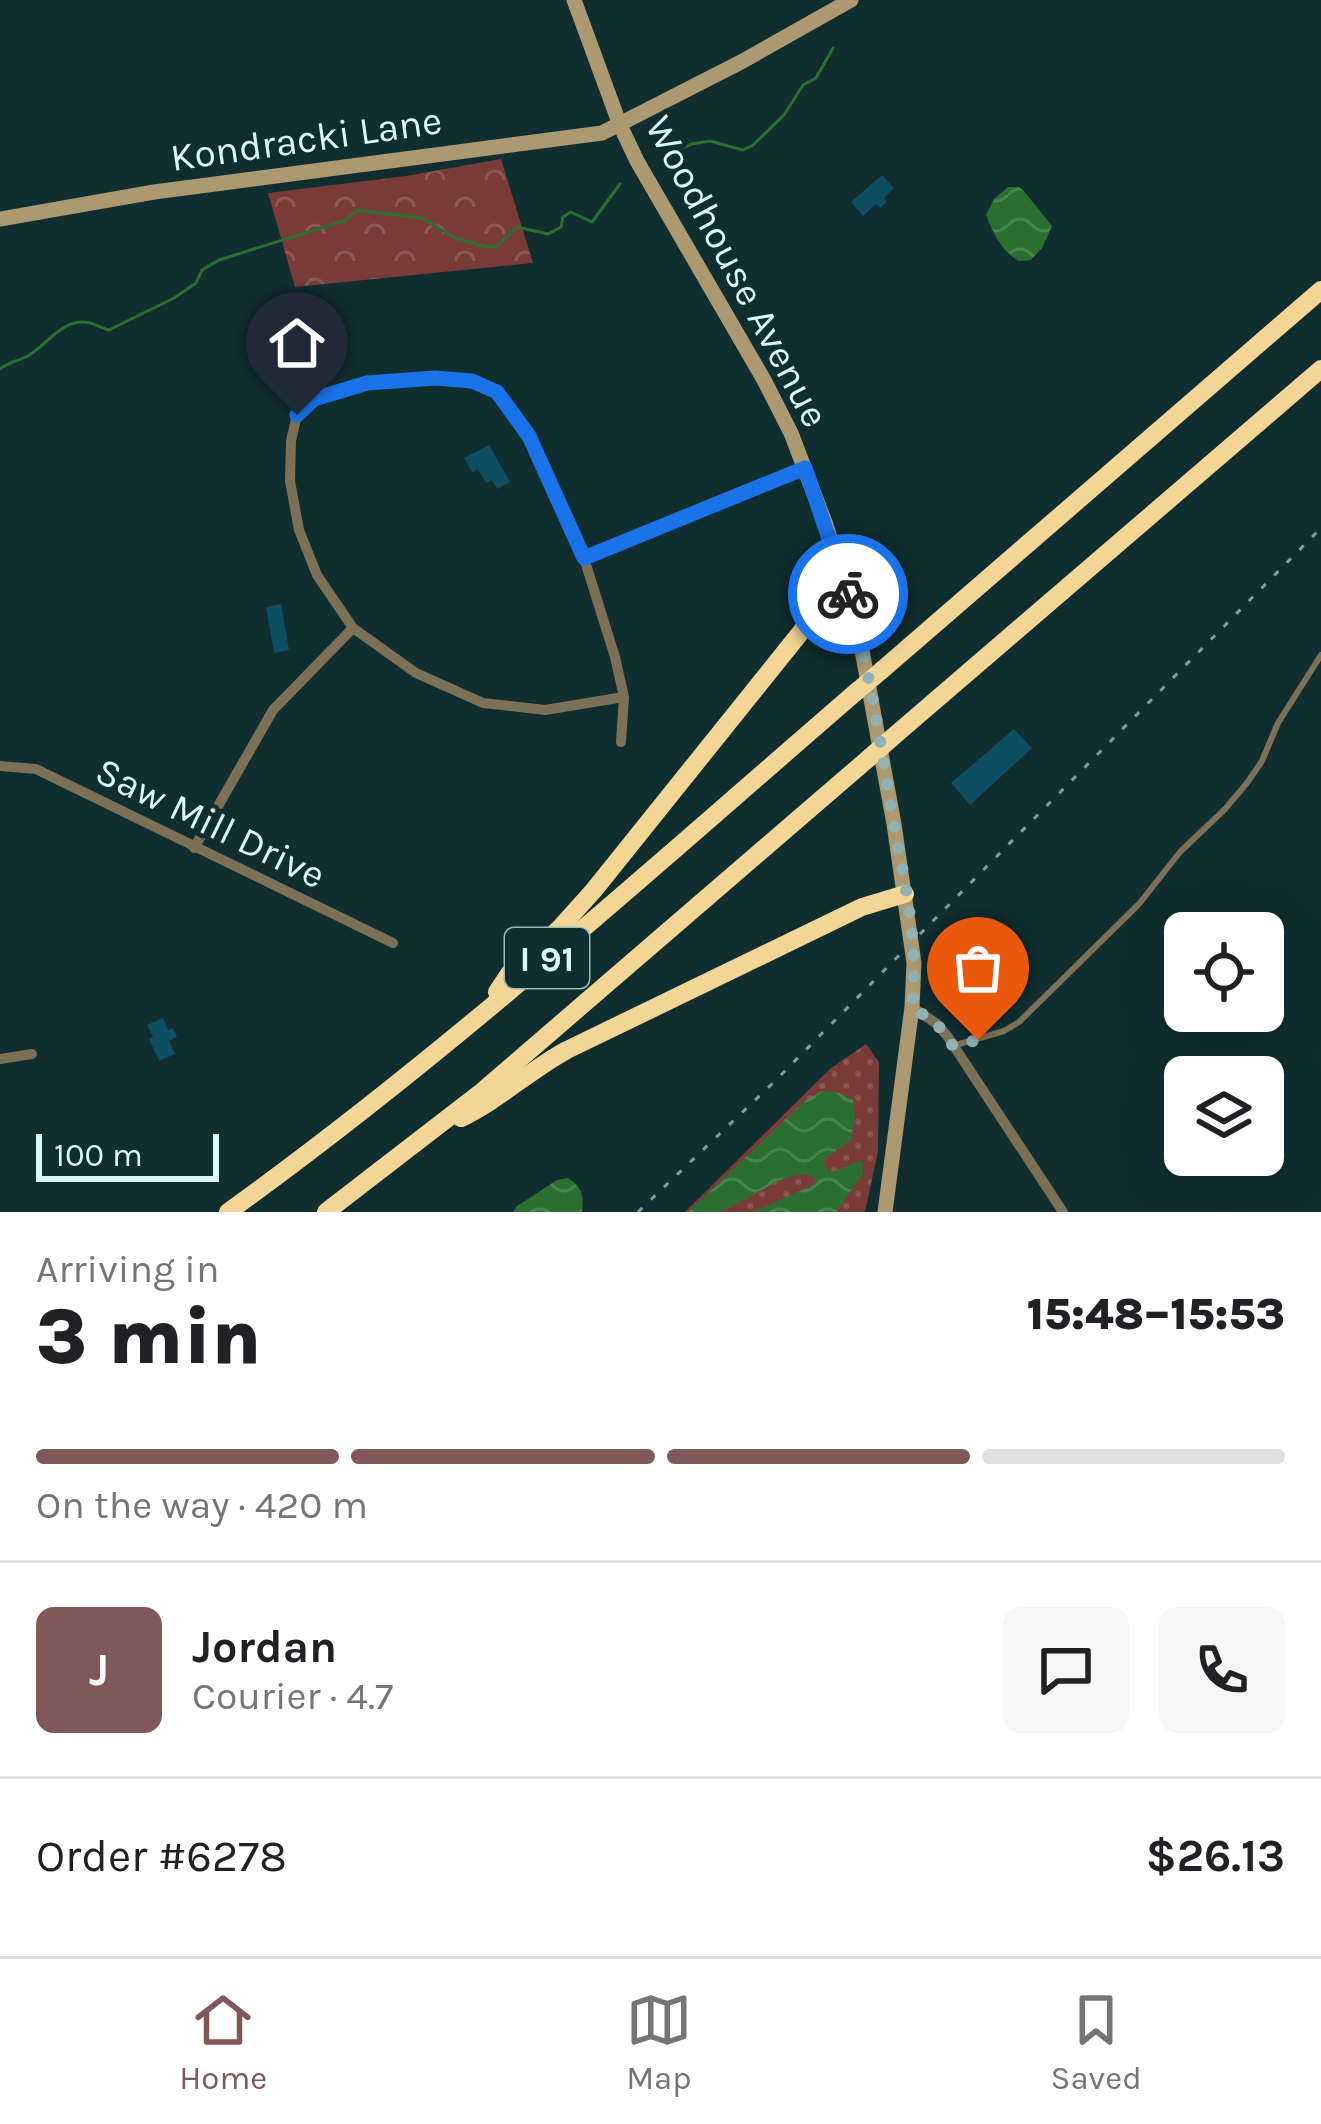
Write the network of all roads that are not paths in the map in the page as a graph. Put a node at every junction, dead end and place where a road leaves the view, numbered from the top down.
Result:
1 (574, 0) edge
2 (851, 0) edge
3 (620, 125) junction
4 (0, 219) edge
5 (1321, 290) edge
6 (1321, 369) edge
7 (805, 468) junction
8 (584, 558) junction
9 (846, 589) junction
10 (353, 628) junction
11 (1321, 655) edge
12 (624, 698) junction
13 (622, 742) dead end
14 (0, 766) edge
15 (194, 848) junction
16 (905, 894) junction
17 (393, 944) dead end
18 (912, 1007) junction
19 (486, 1011) junction
20 (953, 1046) junction
21 (32, 1054) dead end
22 (0, 1059) edge
23 (440, 1125) junction
24 (228, 1212) edge
25 (326, 1212) edge
26 (884, 1212) edge
27 (1063, 1212) edge

1 - 3 main road, Woodhouse Avenue
2 - 3 main road, Kondracki Lane
3 - 4 main road, Kondracki Lane
3 - 7 main road, Woodhouse Avenue
5 - 19 highway, I 91, bridge
6 - 23 highway, I 91, bridge
7 - 8 street
7 - 9 main road, Woodhouse Avenue
8 - 10 street
8 - 12 street
9 - 16 main road, Woodhouse Avenue
9 - 19 highway
10 - 12 street
10 - 15 street
11 - 20 lane
12 - 13 street
14 - 15 street, Saw Mill Drive
15 - 17 street, Saw Mill Drive
16 - 18 main road, Woodhouse Avenue
16 - 23 highway
18 - 20 street
18 - 26 main road, Woodhouse Avenue
19 - 24 highway, I 91
20 - 27 street
21 - 22 street
23 - 25 highway, I 91

